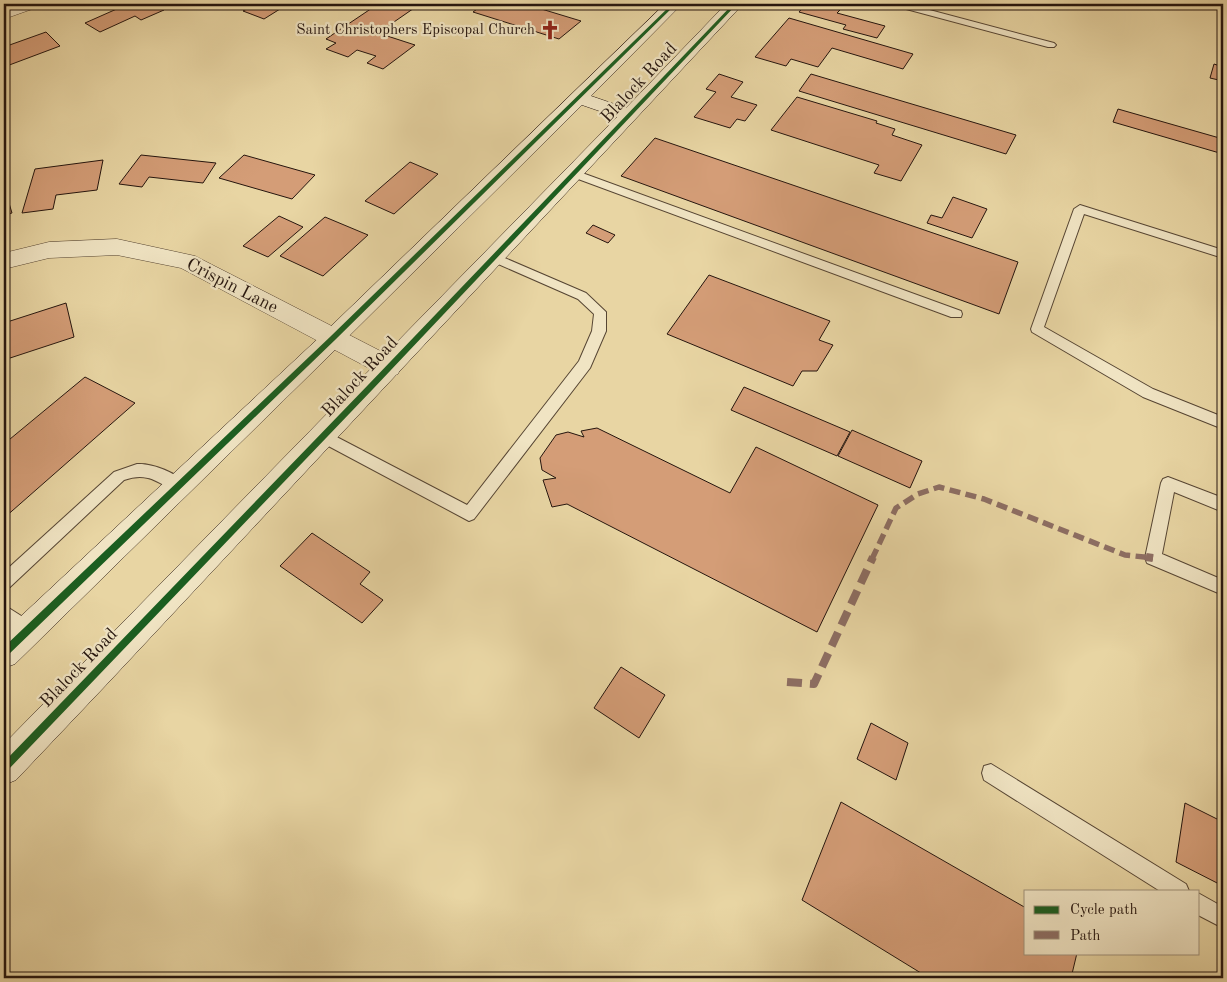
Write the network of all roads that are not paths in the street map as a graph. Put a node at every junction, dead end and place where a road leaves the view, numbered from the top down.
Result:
1 (674, 4) edge
2 (735, 4) edge
3 (898, 4) edge
4 (24, 5) edge
5 (4, 14) edge
6 (1051, 45) dead end
7 (578, 98) junction
8 (629, 115) junction
9 (574, 174) junction
10 (1223, 254) edge
11 (493, 257) junction
12 (4, 262) edge
13 (956, 314) dead end
14 (333, 338) junction
15 (389, 367) junction
16 (1223, 423) edge
17 (324, 437) junction
18 (179, 486) junction
19 (1223, 505) edge
20 (4, 582) edge
21 (1223, 588) edge
22 (4, 613) edge
23 (28, 630) junction
24 (4, 653) edge
25 (4, 768) edge
26 (991, 774) dead end
27 (1177, 890) edge
28 (1200, 904) edge
29 (1223, 918) edge

1 - 7 main road, Blalock Road
2 - 8 main road, Blalock Road
3 - 6 lane
4 - 5 main road
7 - 8 main road
7 - 14 main road, Blalock Road
8 - 9 main road, Blalock Road
9 - 11 main road, Blalock Road
9 - 13 lane
10 - 16 lane
11 - 15 main road, Blalock Road
11 - 17 lane
12 - 14 main road, Crispin Lane
14 - 15 main road, Crispin Lane
14 - 18 main road, Blalock Road
15 - 17 main road, Blalock Road
17 - 25 main road, Blalock Road
18 - 20 lane
18 - 23 main road, Blalock Road
19 - 21 lane
22 - 23 lane
23 - 24 main road, Blalock Road
26 - 27 lane
28 - 29 lane

